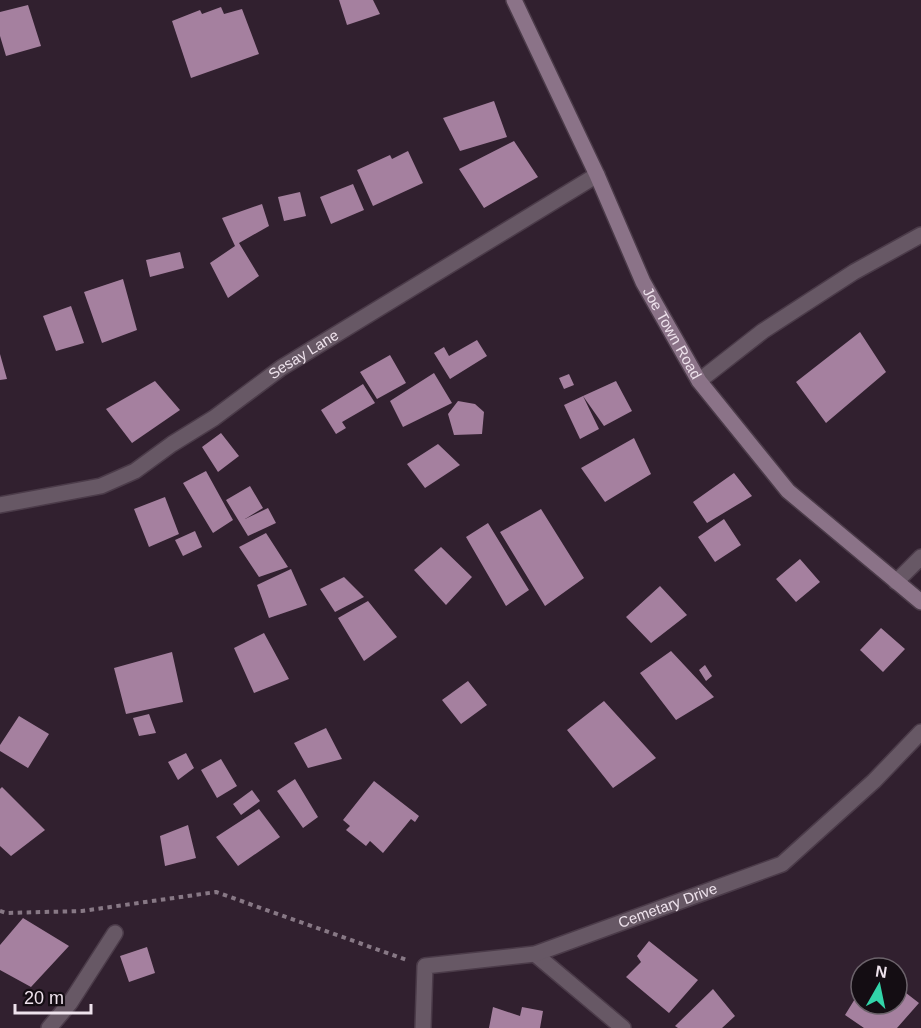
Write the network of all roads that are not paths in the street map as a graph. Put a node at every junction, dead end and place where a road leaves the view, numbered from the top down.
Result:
1 (514, 0) edge
2 (597, 175) junction
3 (921, 235) edge
4 (699, 381) junction
5 (0, 505) edge
6 (921, 557) edge
7 (896, 582) junction
8 (921, 602) edge
9 (921, 732) edge
10 (116, 933) dead end
11 (535, 954) junction
12 (49, 1028) edge
13 (423, 1028) edge
14 (623, 1028) edge

1 - 2 street, Joe Town Road
2 - 4 street, Joe Town Road
2 - 5 street, Sesay Lane
3 - 4 street
4 - 7 street, Joe Town Road
6 - 7 street
7 - 8 street, Joe Town Road
9 - 11 street, Cemetary Drive
10 - 12 street
11 - 13 street, Cemetary Drive
11 - 14 street

